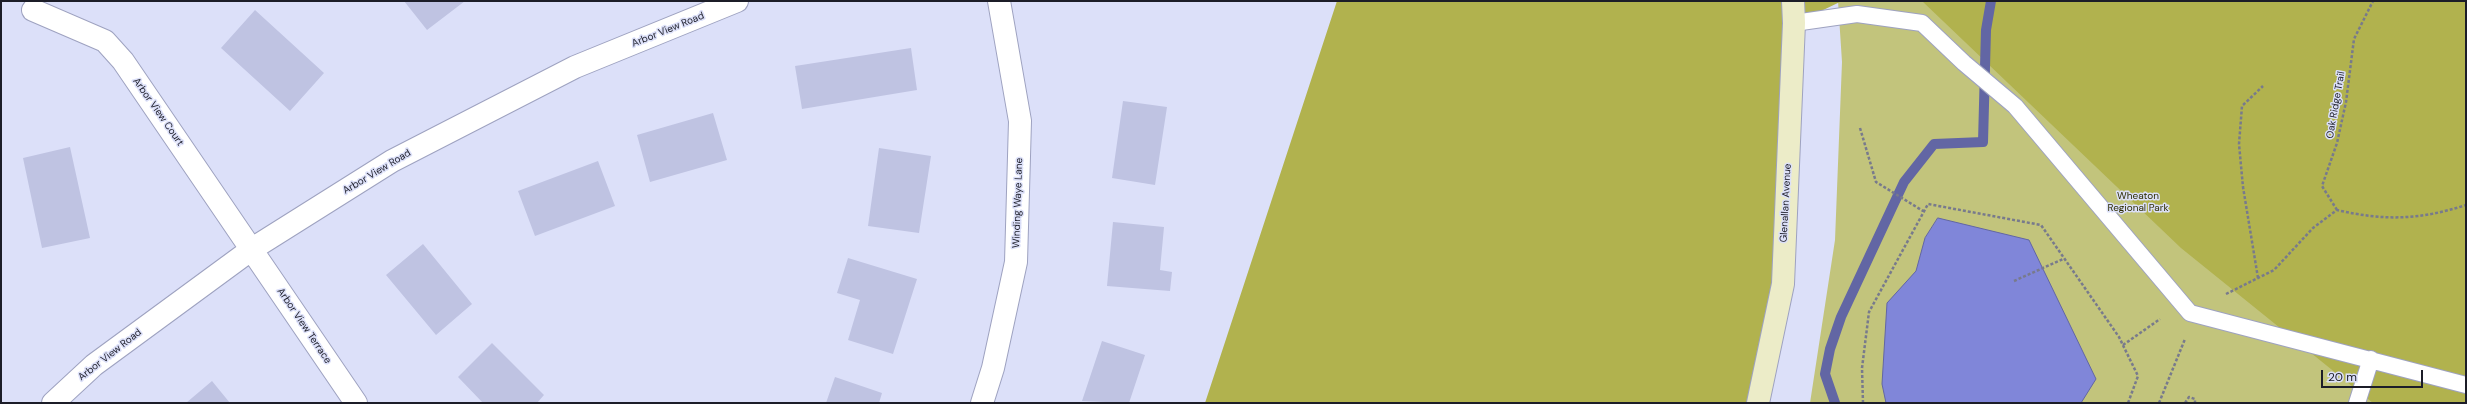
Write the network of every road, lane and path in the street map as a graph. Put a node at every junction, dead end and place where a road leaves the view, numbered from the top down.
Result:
1 (737, 1) edge
2 (999, 1) edge
3 (1793, 1) edge
4 (2373, 1) edge
5 (33, 10) dead end
6 (1794, 24) junction
7 (2263, 86) dead end
8 (1860, 128) dead end
9 (2466, 205) edge
10 (2337, 210) junction
11 (1923, 211) junction
12 (252, 249) junction
13 (2063, 259) junction
14 (2258, 278) junction
15 (2014, 281) dead end
16 (2186, 308) junction
17 (2123, 345) junction
18 (2371, 359) junction
19 (2466, 385) edge
20 (53, 403) edge
21 (356, 403) edge
22 (982, 403) edge
23 (1758, 403) edge
24 (1863, 403) edge
25 (2128, 403) edge
26 (2159, 403) edge
27 (2185, 403) edge
28 (2195, 403) edge
29 (2357, 403) edge

1 - 12 street, Arbor View Road
2 - 22 street, Winding Waye Lane
3 - 6 street, Glenallan Avenue
4 - 10 path, Oak Ridge Trail
5 - 12 street, Arbor View Court
6 - 16 lane
6 - 23 street, Glenallan Avenue
7 - 14 path
8 - 11 path
9 - 10 path
10 - 14 path
11 - 13 path
11 - 24 path
12 - 20 street, Arbor View Road
12 - 21 street, Arbor View Terrace
13 - 15 path
13 - 17 path
14 - 16 path
16 - 17 path
16 - 18 lane
16 - 26 path
17 - 25 path
18 - 19 lane
18 - 29 lane
27 - 28 path

